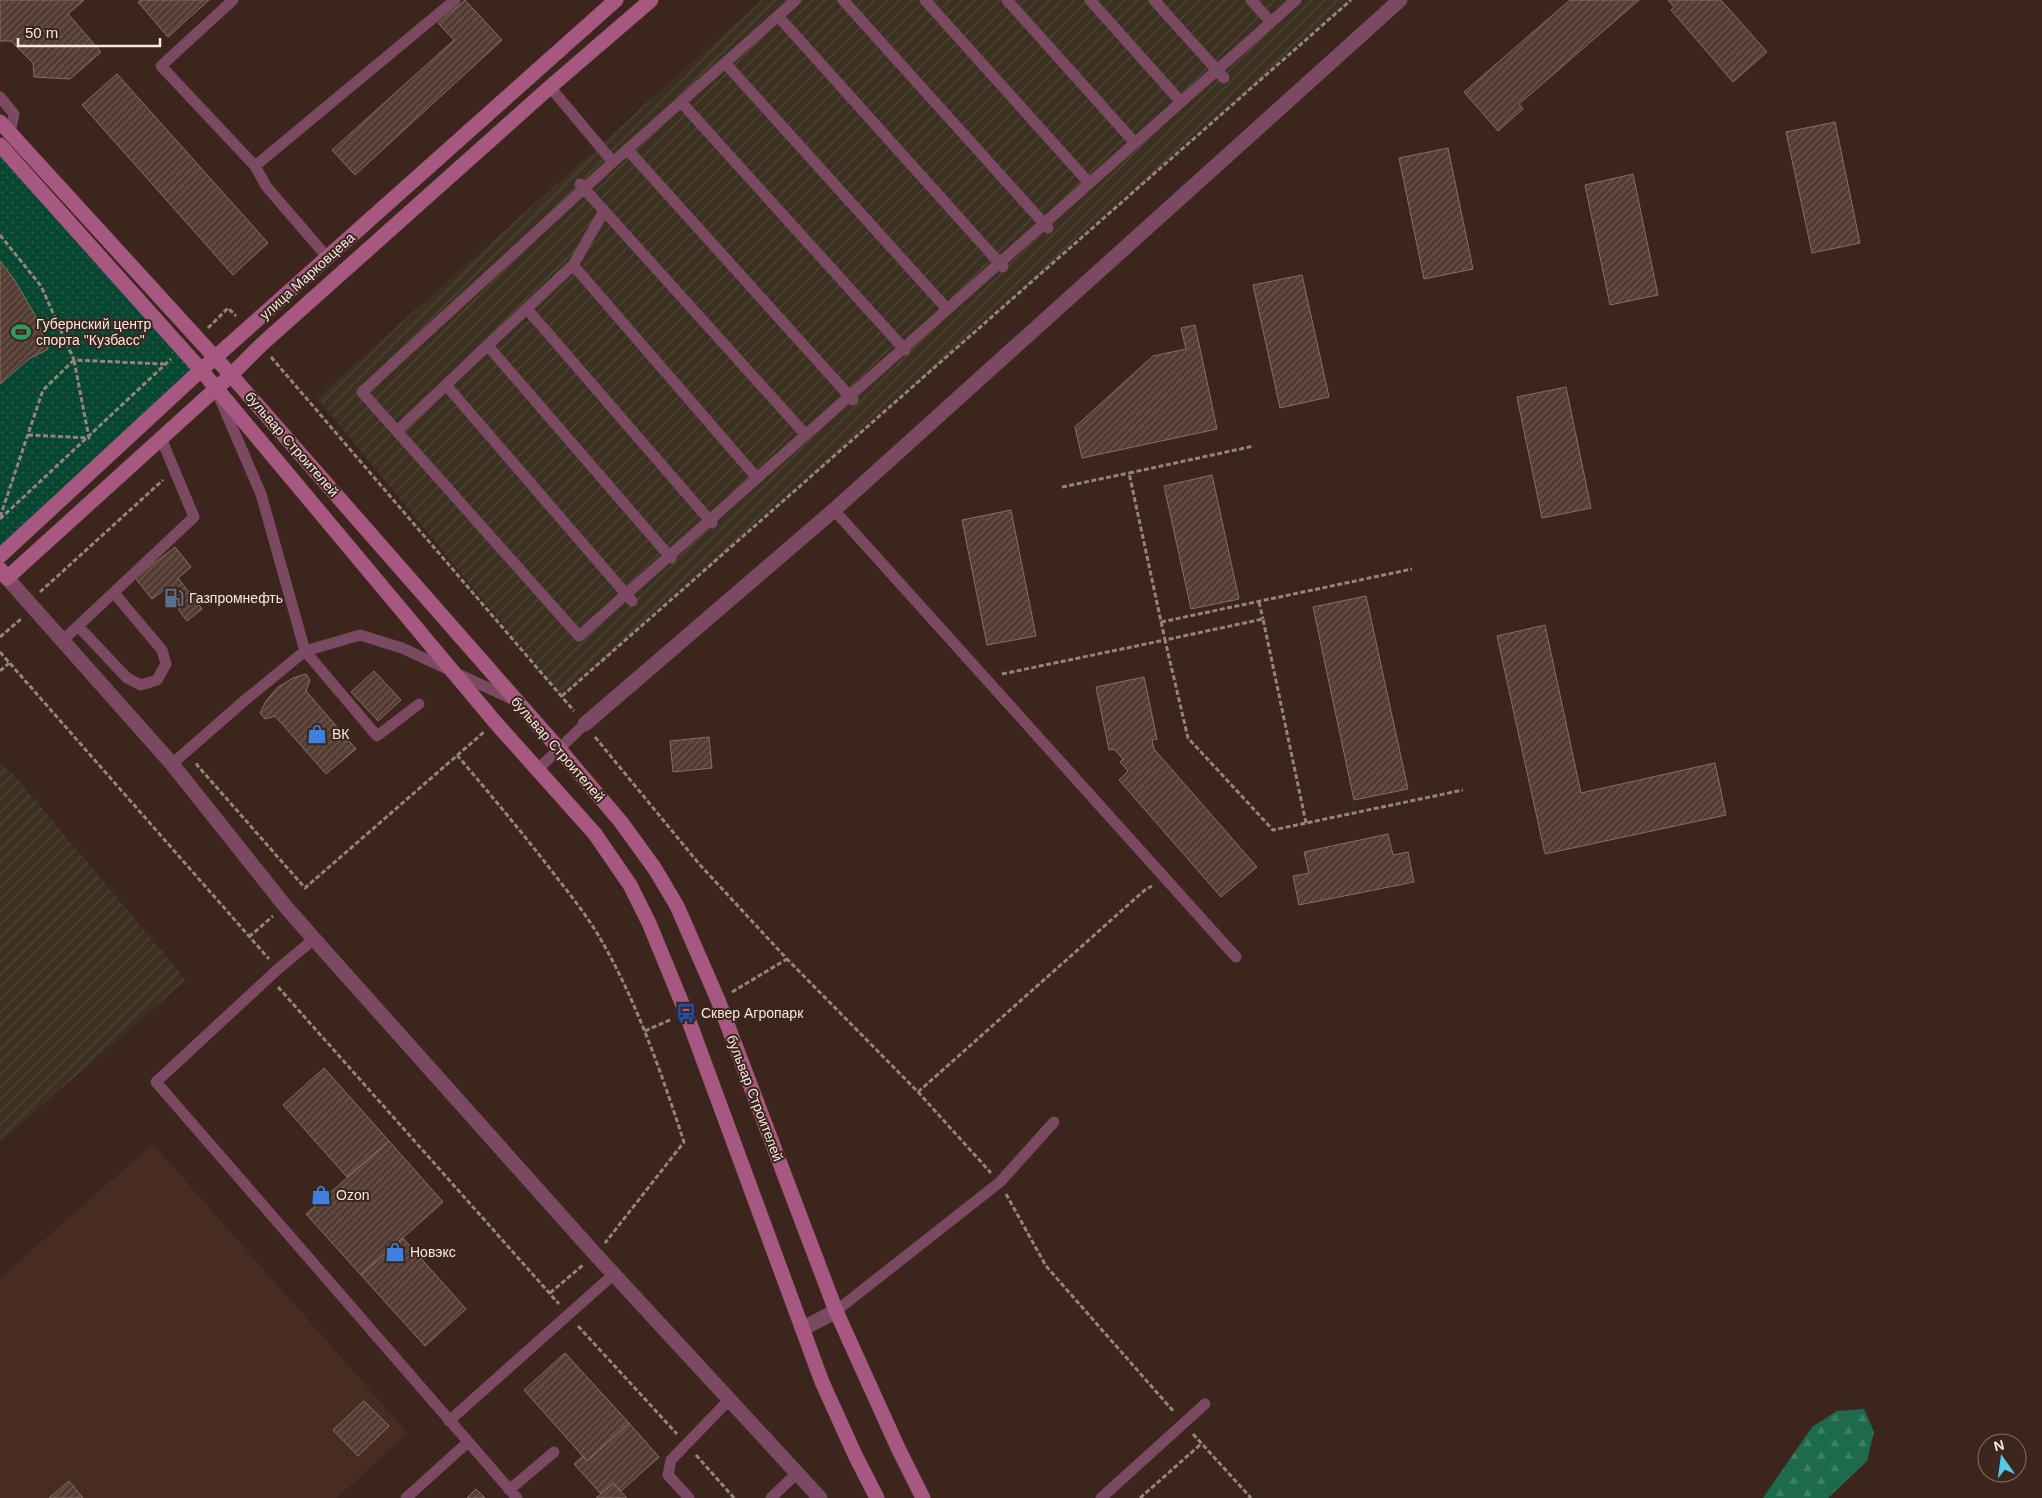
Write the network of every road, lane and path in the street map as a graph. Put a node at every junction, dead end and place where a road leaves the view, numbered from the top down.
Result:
1 (233, 0) edge
2 (455, 0) edge
3 (616, 0) edge
4 (651, 0) edge
5 (796, 0) edge
6 (842, 0) edge
7 (925, 0) edge
8 (1007, 0) edge
9 (1090, 0) edge
10 (1154, 0) edge
11 (1251, 0) edge
12 (1296, 0) edge
13 (1351, 0) edge
14 (1400, 0) edge
15 (778, 16) junction
16 (1271, 22) junction
17 (725, 63) junction
18 (1221, 74) junction
19 (550, 87) junction
20 (0, 97) edge
21 (681, 102) junction
22 (1181, 102) junction
23 (3, 133) edge
24 (1135, 142) junction
25 (627, 149) junction
26 (613, 162) junction
27 (255, 166) junction
28 (1089, 183) junction
29 (581, 186) junction
30 (604, 210) junction
31 (1046, 226) junction
32 (0, 235) edge
33 (328, 258) junction
34 (573, 265) junction
35 (1002, 265) junction
36 (527, 308) junction
37 (947, 309) junction
38 (261, 346) junction
39 (488, 346) junction
40 (904, 349) junction
41 (183, 350) junction
42 (215, 358) junction
43 (74, 360) junction
44 (165, 364) junction
45 (201, 370) junction
46 (231, 375) junction
47 (446, 385) junction
48 (216, 389) junction
49 (851, 398) junction
50 (397, 431) junction
51 (28, 435) junction
52 (806, 435) junction
53 (89, 438) junction
54 (161, 438) junction
55 (1254, 446) dead end
56 (174, 470) junction
57 (1129, 473) junction
58 (757, 478) junction
59 (1062, 487) dead end
60 (834, 510) junction
61 (0, 518) edge
62 (711, 522) junction
63 (0, 556) edge
64 (670, 557) junction
65 (1412, 569) dead end
66 (2, 573) edge
67 (114, 593) junction
68 (629, 598) junction
69 (1259, 602) junction
70 (30, 603) junction
71 (1263, 619) junction
72 (1161, 622) junction
73 (78, 626) junction
74 (0, 638) edge
75 (1165, 640) junction
76 (62, 641) junction
77 (304, 651) junction
78 (0, 652) edge
79 (9, 663) junction
80 (0, 671) edge
81 (454, 672) junction
82 (987, 678) junction
83 (562, 696) junction
84 (517, 702) junction
85 (419, 704) dead end
86 (496, 722) junction
87 (585, 724) junction
88 (559, 749) junction
89 (457, 755) junction
90 (198, 759) dead end
91 (172, 764) junction
92 (537, 770) junction
93 (1464, 790) dead end
94 (1306, 823) junction
95 (1165, 880) junction
96 (285, 906) junction
97 (249, 937) junction
98 (314, 938) junction
99 (1236, 957) dead end
100 (274, 973) junction
101 (918, 1092) junction
102 (1054, 1122) dead end
103 (1000, 1182) junction
104 (596, 1255) junction
105 (614, 1274) junction
106 (550, 1294) junction
107 (836, 1311) junction
108 (567, 1314) junction
109 (802, 1329) junction
110 (729, 1400) junction
111 (1205, 1404) dead end
112 (450, 1421) junction
113 (1184, 1424) junction
114 (468, 1442) junction
115 (685, 1444) junction
116 (1201, 1444) junction
117 (554, 1452) dead end
118 (796, 1474) junction
119 (513, 1494) edge
120 (406, 1498) edge
121 (689, 1498) edge
122 (734, 1498) edge
123 (770, 1498) edge
124 (820, 1498) edge
125 (877, 1498) edge
126 (923, 1498) edge
127 (1101, 1498) edge
128 (1140, 1498) edge
129 (1251, 1498) edge

1 - 27 lane
2 - 27 lane
3 - 33 main road, улица Марковцева
4 - 19 main road, улица Марковцева
5 - 15 lane
6 - 31 lane
7 - 28 lane
8 - 24 lane
9 - 22 lane
10 - 18 lane
11 - 16 lane
12 - 16 lane
13 - 83 path
14 - 60 street
15 - 17 lane
15 - 35 lane
16 - 18 lane
17 - 21 lane
17 - 37 lane
18 - 22 lane
19 - 26 lane
19 - 38 main road, улица Марковцева
20 - 23 lane
21 - 25 lane
21 - 40 lane
22 - 24 lane
23 - 41 main road
23 - 42 main road, бульвар Строителей
24 - 28 lane
25 - 26 lane
25 - 49 lane
26 - 29 lane
27 - 33 lane
28 - 31 lane
29 - 30 lane
29 - 50 lane
30 - 34 lane
30 - 52 lane
31 - 35 lane
32 - 43 path
33 - 42 main road, улица Марковцева
34 - 36 lane
34 - 58 lane
35 - 37 lane
36 - 39 lane
36 - 62 lane
37 - 40 lane
38 - 46 main road, улица Марковцева
38 - 83 path
39 - 47 lane
39 - 64 lane
40 - 49 lane
41 - 44 path
41 - 45 main road
42 - 45 main road, улица Марковцева
42 - 46 main road, бульвар Строителей
43 - 44 path
43 - 51 path
43 - 53 path
44 - 53 path
45 - 48 main road, бульвар Строителей
45 - 63 main road, улица Марковцева
46 - 48 main road, улица Марковцева
46 - 84 main road, бульвар Строителей
47 - 50 lane
47 - 68 lane
48 - 54 main road
48 - 77 lane
48 - 81 main road, бульвар Строителей
49 - 52 lane
50 - 68 lane
51 - 53 path
51 - 61 path
52 - 58 lane
53 - 61 path
54 - 56 lane
54 - 66 main road
55 - 57 path
56 - 67 lane
56 - 70 path
57 - 59 path
57 - 72 path
58 - 62 lane
60 - 82 lane
60 - 87 street
62 - 64 lane
64 - 68 lane
65 - 69 path
66 - 70 street
67 - 73 lane
67 - 73 lane
69 - 71 path
69 - 72 path
70 - 74 path
70 - 76 street
71 - 75 path
71 - 94 path
72 - 75 path
73 - 76 lane
75 - 82 path
75 - 94 path
76 - 91 street
77 - 81 lane
77 - 85 lane
77 - 91 lane
78 - 79 path
79 - 80 path
79 - 97 path
81 - 84 lane
81 - 86 main road, бульвар Строителей
82 - 95 lane
83 - 87 path
84 - 88 main road, бульвар Строителей
86 - 89 path
86 - 92 main road, бульвар Строителей
87 - 88 lane
87 - 101 path
88 - 92 lane
88 - 107 main road, бульвар Строителей
89 - 90 path
89 - 104 path
91 - 96 street
92 - 109 main road, бульвар Строителей
93 - 94 path
95 - 99 lane
95 - 101 path
96 - 97 path
96 - 98 street
97 - 100 path
98 - 100 lane
98 - 104 street
100 - 106 path
100 - 112 lane
101 - 103 path
102 - 103 lane
103 - 107 lane
103 - 113 path
104 - 105 street
104 - 106 path
105 - 108 lane
105 - 110 street
106 - 108 path
107 - 109 street
107 - 126 main road, бульвар Строителей
108 - 112 lane
108 - 115 path
109 - 125 main road, бульвар Строителей
110 - 115 lane
110 - 118 street
111 - 113 lane
112 - 114 lane
113 - 116 path
113 - 127 lane
114 - 119 lane
114 - 120 lane
115 - 121 lane
115 - 122 path
116 - 128 path
116 - 129 path
117 - 119 lane
118 - 123 lane
118 - 124 street

